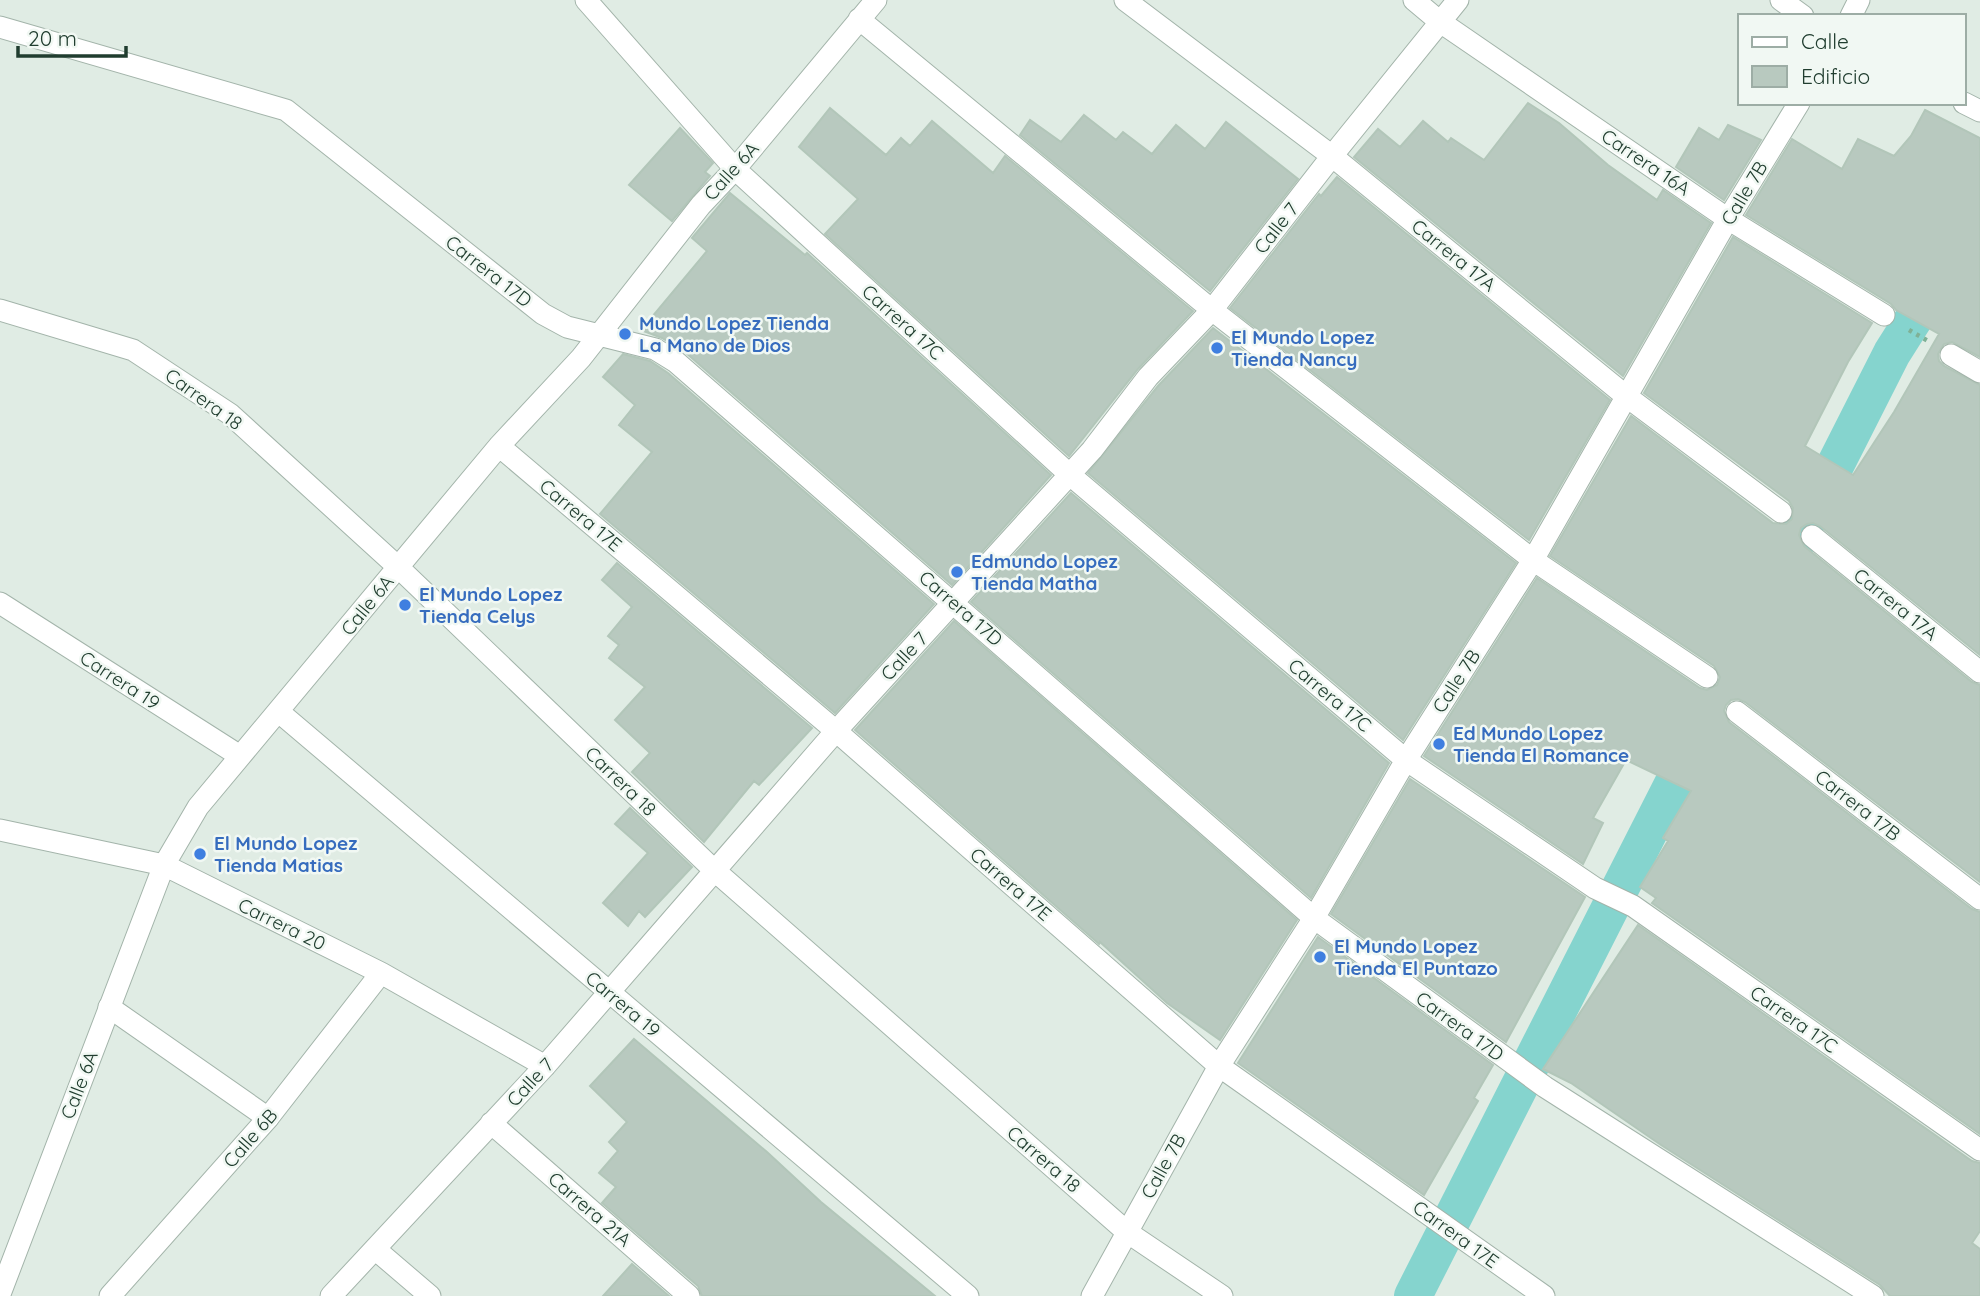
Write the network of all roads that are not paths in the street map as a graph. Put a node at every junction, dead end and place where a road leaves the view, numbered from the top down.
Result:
1 (586, 0) edge
2 (876, 0) edge
3 (1125, 0) edge
4 (1414, 0) edge
5 (1458, 0) edge
6 (1781, 0) edge
7 (1800, 14) edge
8 (859, 19) junction
9 (1439, 22) junction
10 (0, 27) edge
11 (1799, 105) edge
12 (1332, 156) junction
13 (735, 169) junction
14 (1728, 219) junction
15 (0, 310) edge
16 (1212, 310) junction
17 (1884, 315) road end
18 (599, 336) junction
19 (1951, 355) road end
20 (1980, 372) edge
21 (1626, 396) junction
22 (499, 446) junction
23 (1069, 474) junction
24 (1781, 512) dead end
25 (1812, 536) dead end
26 (1533, 560) junction
27 (398, 567) junction
28 (954, 602) junction
29 (0, 603) edge
30 (1980, 672) edge
31 (1707, 677) dead end
32 (279, 712) junction
33 (1737, 712) dead end
34 (836, 731) junction
35 (240, 756) junction
36 (1406, 760) junction
37 (0, 830) edge
38 (164, 865) junction
39 (714, 870) junction
40 (1980, 899) edge
41 (1314, 918) junction
42 (381, 973) junction
43 (610, 993) junction
44 (109, 1007) junction
45 (545, 1066) junction
46 (1219, 1066) junction
47 (268, 1118) junction
48 (491, 1123) junction
49 (1980, 1150) edge
50 (1127, 1232) junction
51 (375, 1249) junction
52 (0, 1294) edge
53 (110, 1296) edge
54 (331, 1296) edge
55 (430, 1296) edge
56 (689, 1296) edge
57 (968, 1296) edge
58 (1093, 1296) edge
59 (1222, 1296) edge
60 (1544, 1296) edge
61 (1873, 1296) edge

1 - 13 street, Carrera 17C
2 - 8 street, Calle 6A
3 - 12 street, Carrera 17A
4 - 9 street, Carrera 16A
5 - 9 street, Calle 7
6 - 7 street
8 - 13 street, Calle 6A
8 - 16 street
9 - 12 street, Calle 7
9 - 14 street, Carrera 16A
10 - 18 street, Carrera 17D
11 - 14 street, Calle 7B
12 - 16 street, Calle 7
12 - 21 street, Carrera 17A
13 - 18 street, Calle 6A
13 - 23 street, Carrera 17C
14 - 17 street, Carrera 16A
14 - 21 street, Calle 7B
15 - 27 street, Carrera 18
16 - 23 street, Calle 7
16 - 26 street
18 - 22 street, Calle 6A
18 - 28 street, Carrera 17D
19 - 20 street
21 - 24 street, Carrera 17A
21 - 26 street, Calle 7B
22 - 27 street, Calle 6A
22 - 34 street, Carrera 17E
23 - 28 street, Calle 7
23 - 36 street, Carrera 17C
25 - 30 street, Carrera 17A
26 - 31 street
26 - 36 street, Calle 7B
27 - 32 street, Calle 6A
27 - 39 street, Carrera 18
28 - 34 street, Calle 7
28 - 41 street, Carrera 17D
29 - 35 street, Carrera 19
32 - 35 street, Calle 6A
32 - 43 street, Carrera 19
33 - 40 street, Carrera 17B
34 - 39 street, Calle 7
34 - 46 street, Carrera 17E
35 - 38 street, Calle 6A
36 - 41 street, Calle 7B
36 - 49 street, Carrera 17C
37 - 38 street, Carrera 20
38 - 42 street, Carrera 20
38 - 44 street, Calle 6A
39 - 43 street, Calle 7
39 - 50 street, Carrera 18
41 - 46 street, Calle 7B
41 - 61 street, Carrera 17D
42 - 45 street, Carrera 20
42 - 47 street, Calle 6B
43 - 45 street, Calle 7
43 - 57 street, Carrera 19
44 - 47 street
44 - 52 street, Calle 6A
45 - 48 street, Calle 7
46 - 50 street, Calle 7B
46 - 60 street, Carrera 17E
47 - 53 street, Calle 6B
48 - 51 street, Calle 7
48 - 56 street, Carrera 21A
50 - 58 street, Calle 7B
50 - 59 street, Carrera 18
51 - 54 street, Calle 7
51 - 55 street

